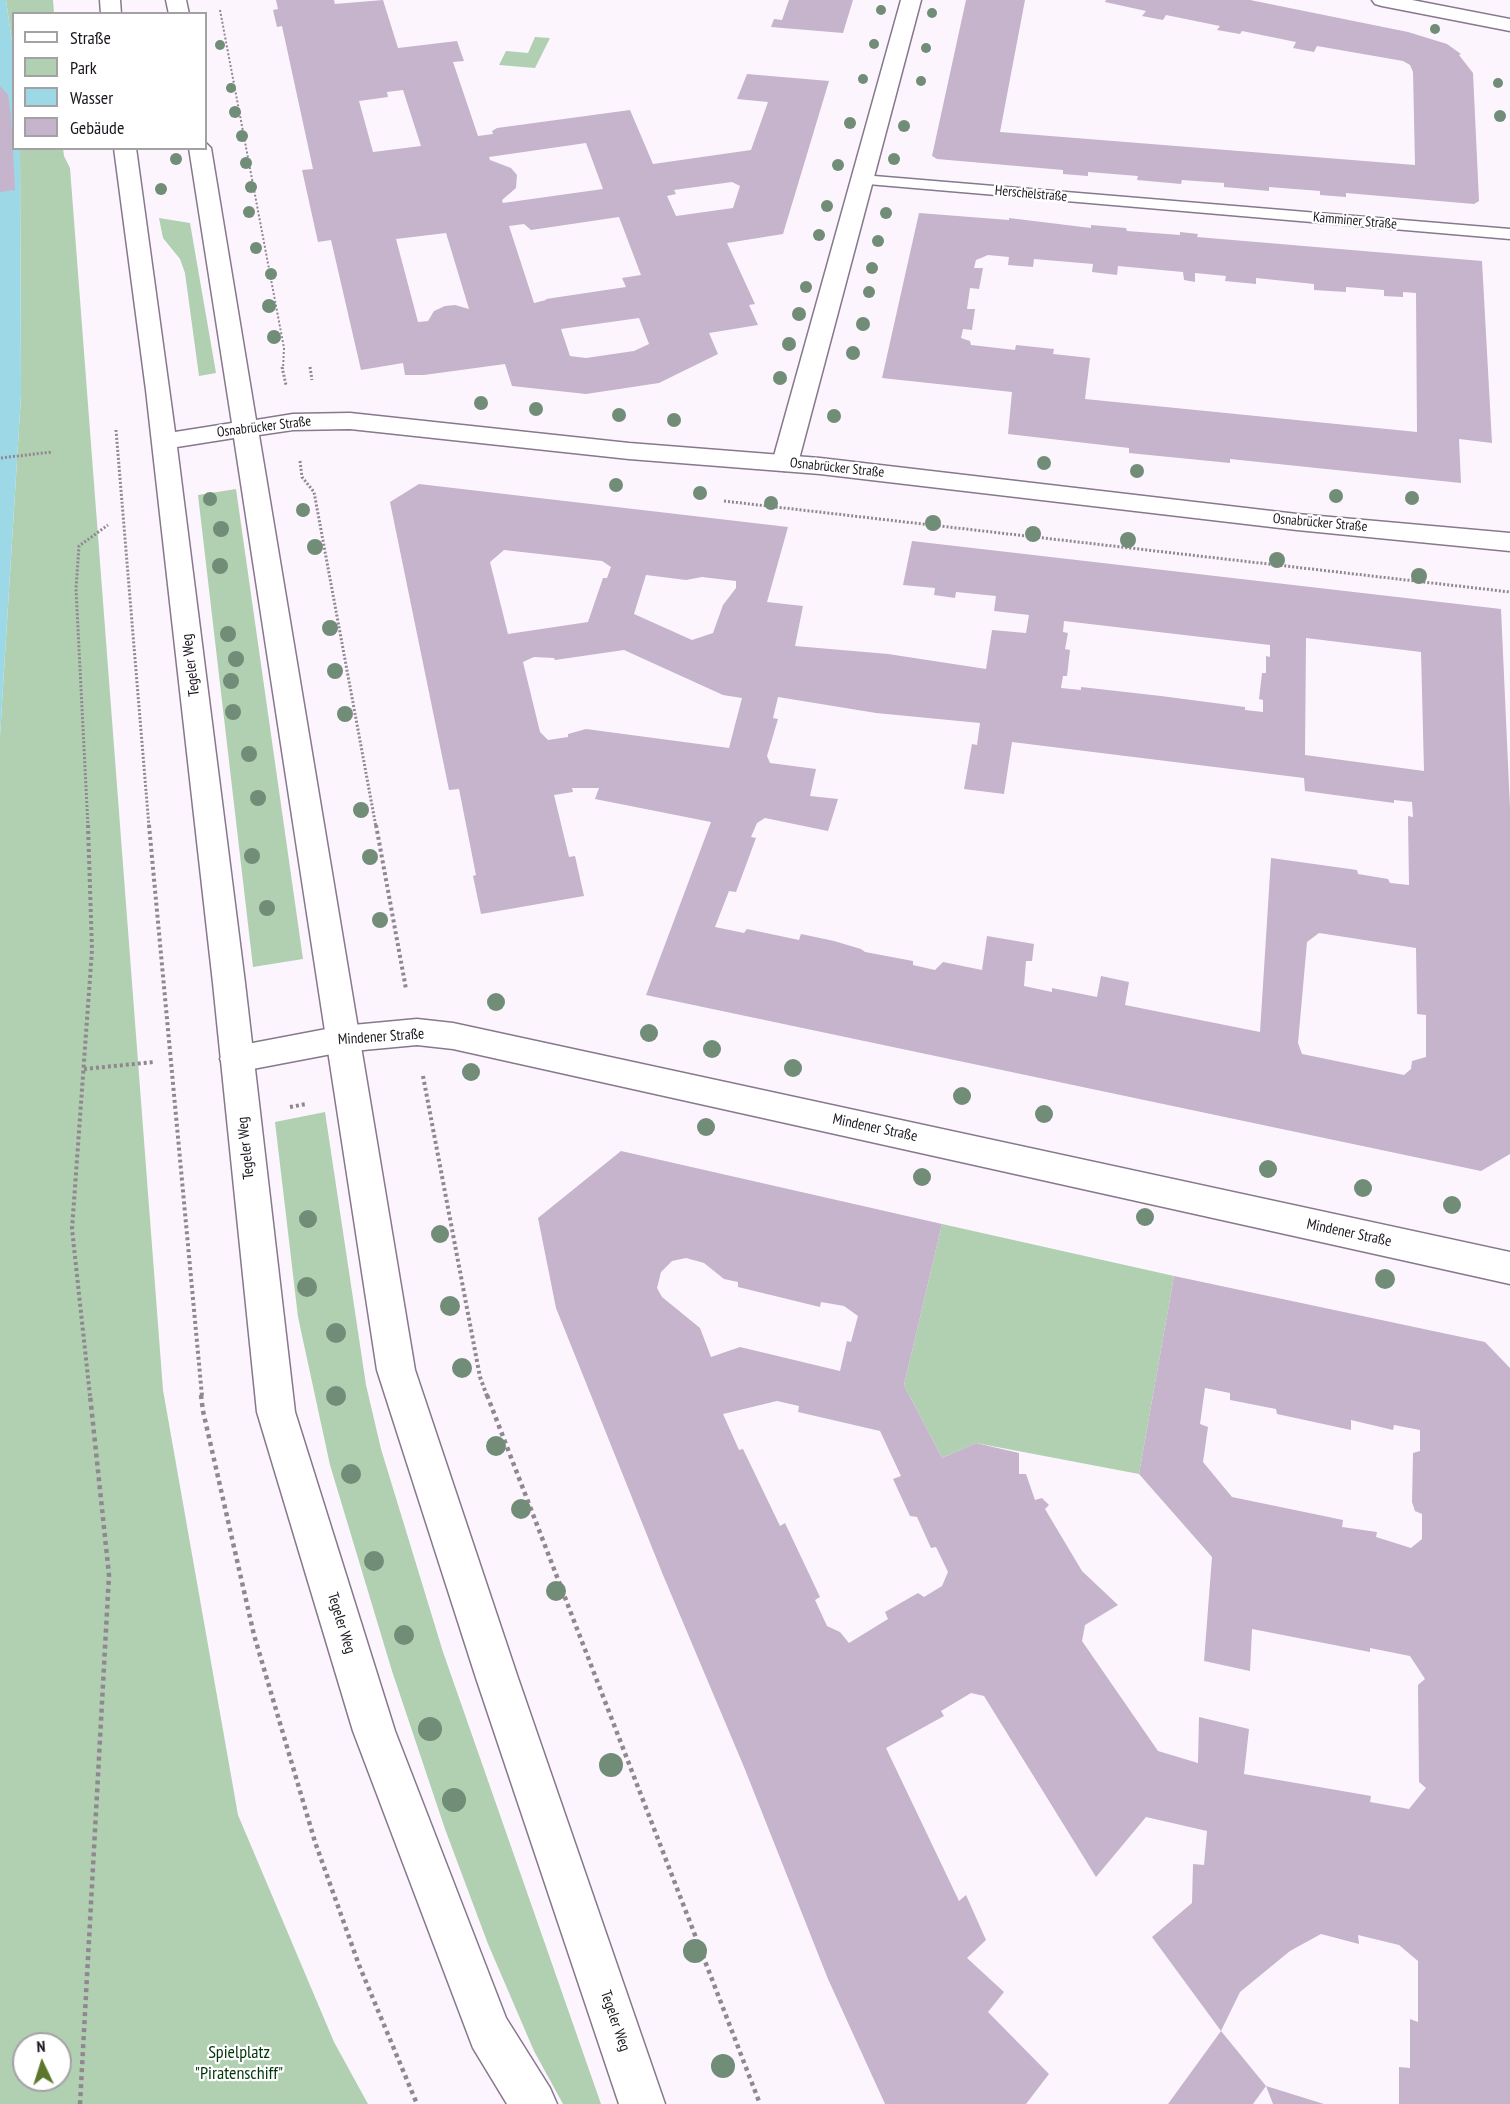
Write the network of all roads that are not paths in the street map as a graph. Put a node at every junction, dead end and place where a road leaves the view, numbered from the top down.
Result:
1 (911, 0) edge
2 (1382, 0) edge
3 (1510, 25) edge
4 (125, 150) edge
5 (200, 150) edge
6 (862, 180) junction
7 (1200, 208) joint
8 (1510, 234) edge
9 (246, 428) junction
10 (164, 441) junction
11 (785, 463) junction
12 (1510, 542) edge
13 (342, 1039) junction
14 (237, 1059) junction
15 (1510, 1268) edge
16 (534, 2104) edge
17 (642, 2104) edge

1 - 6 main road
2 - 3 main road
4 - 10 main road, Tegeler Weg
5 - 9 main road, Tegeler Weg
6 - 7 lane, Herschelstraße
6 - 11 main road
7 - 8 lane, Kamminer Straße
9 - 10 main road, Osnabrücker Straße
9 - 11 main road, Osnabrücker Straße
9 - 13 main road, Tegeler Weg
10 - 14 main road, Tegeler Weg
11 - 12 main road, Osnabrücker Straße
13 - 14 main road, Mindener Straße
13 - 15 main road, Mindener Straße
13 - 17 main road, Tegeler Weg
14 - 16 main road, Tegeler Weg

